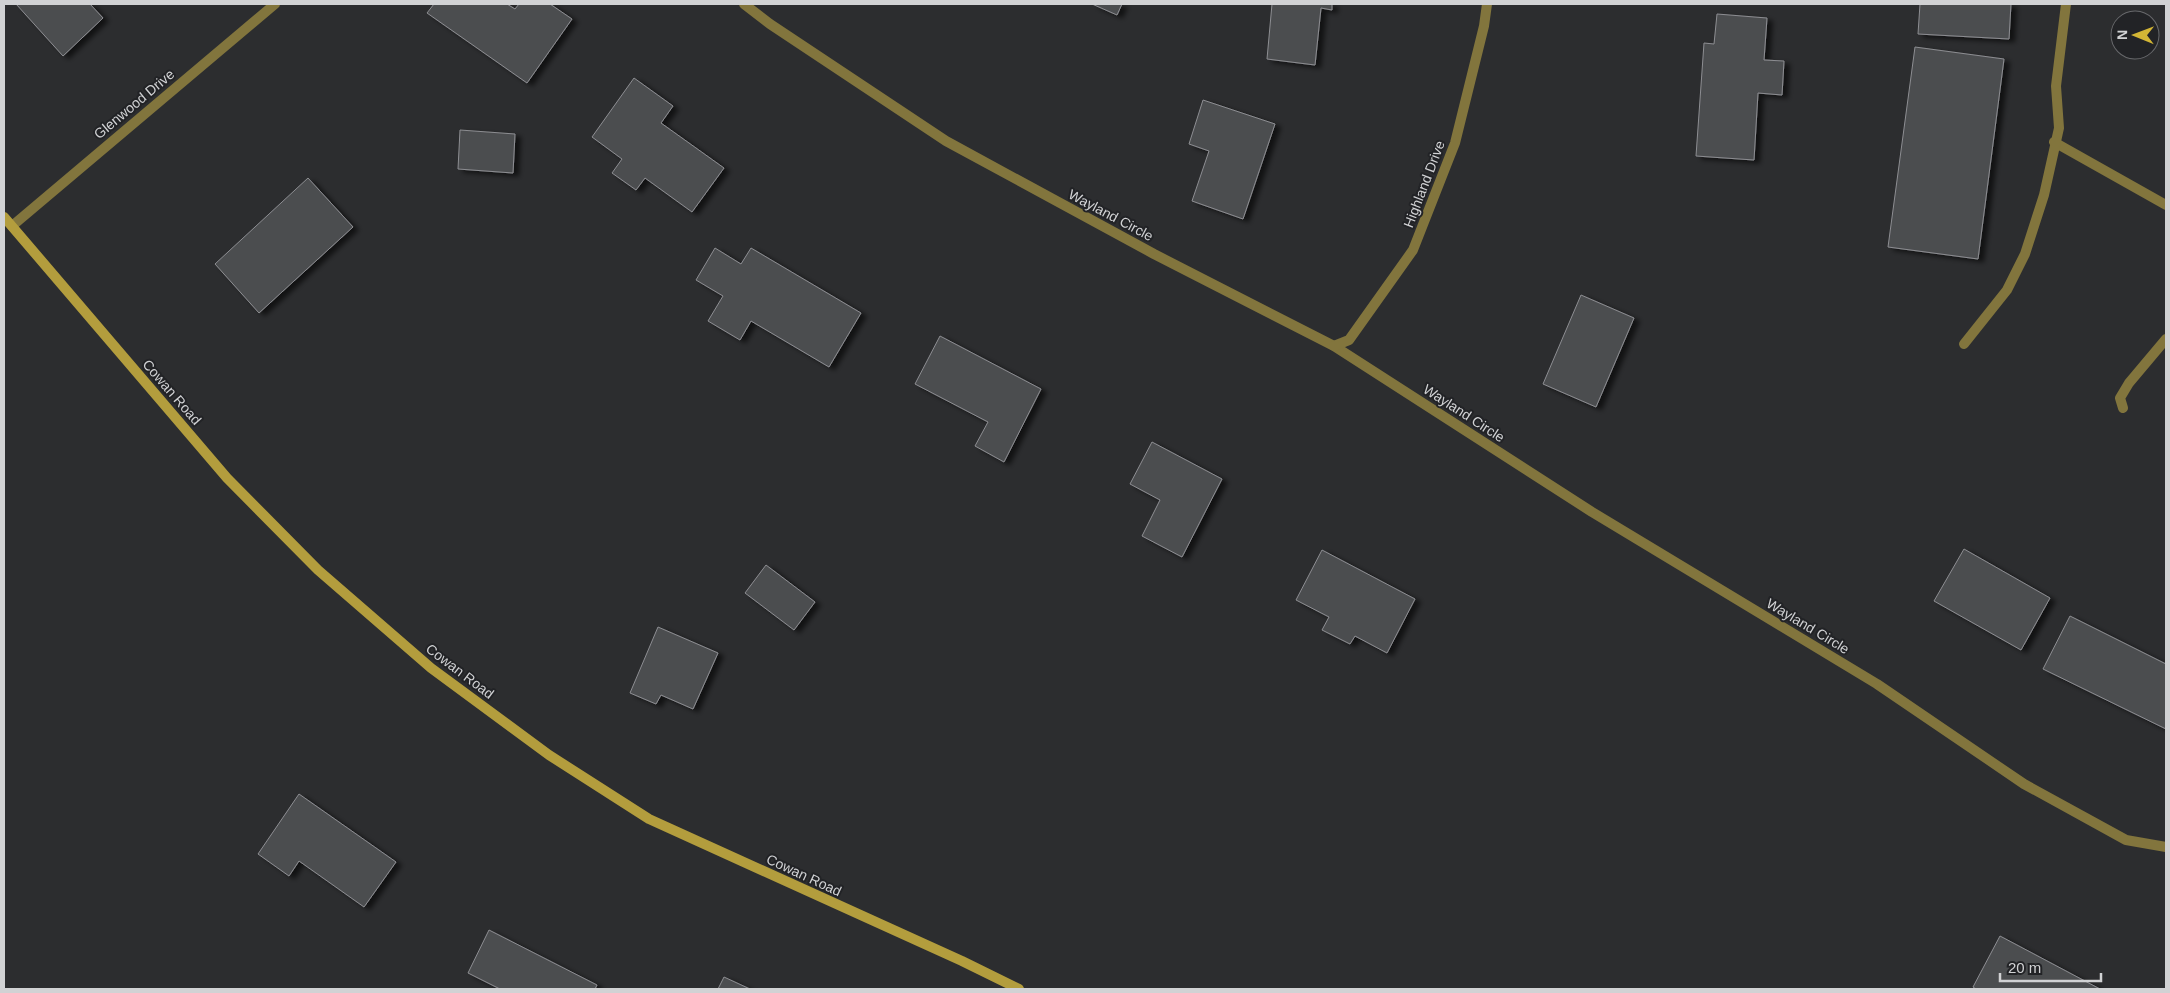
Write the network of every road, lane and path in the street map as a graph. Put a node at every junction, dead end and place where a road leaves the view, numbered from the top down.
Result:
1 (274, 4) edge
2 (744, 4) edge
3 (1487, 4) edge
4 (2066, 4) edge
5 (2054, 142) junction
6 (2166, 205) edge
7 (4, 217) edge
8 (12, 226) junction
9 (2166, 340) edge
10 (1964, 344) dead end
11 (1334, 346) junction
12 (2123, 408) dead end
13 (2166, 847) edge
14 (1018, 989) edge

1 - 8 street, Glenwood Drive
2 - 11 street, Wayland Circle
3 - 11 street, Highland Drive
4 - 5 street
5 - 6 street
5 - 10 street
7 - 8 main road, Cowan Road
8 - 14 main road, Cowan Road
9 - 12 street
11 - 13 street, Wayland Circle

